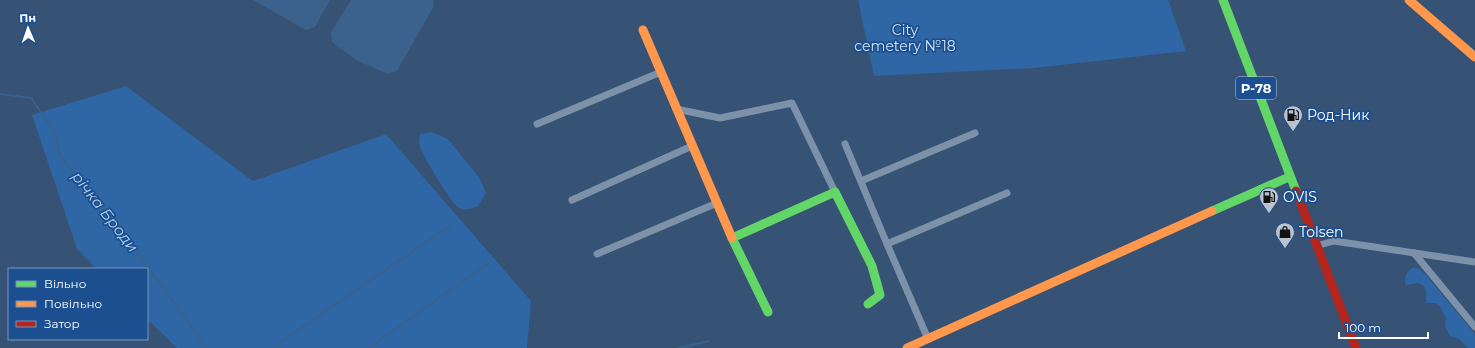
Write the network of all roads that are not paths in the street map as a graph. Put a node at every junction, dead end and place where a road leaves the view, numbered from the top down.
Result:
1 (1223, 0) edge
2 (1409, 0) edge
3 (643, 30) dead end
4 (1475, 57) edge
5 (661, 72) junction
6 (676, 109) junction
7 (538, 124) dead end
8 (975, 133) dead end
9 (845, 144) dead end
10 (692, 146) junction
11 (1289, 177) junction
12 (861, 181) junction
13 (835, 192) junction
14 (1007, 193) dead end
15 (572, 200) dead end
16 (717, 203) junction
17 (732, 238) junction
18 (887, 244) junction
19 (1316, 246) junction
20 (1414, 253) junction
21 (597, 254) dead end
22 (1475, 262) edge
23 (868, 304) dead end
24 (768, 312) dead end
25 (1475, 327) edge
26 (928, 339) junction
27 (908, 348) edge
28 (1355, 348) edge

1 - 11 main road, Р-78
2 - 4 main road
3 - 5 main road
5 - 6 main road
5 - 7 street
6 - 10 main road
6 - 13 street
8 - 12 street
9 - 12 street
10 - 15 street
10 - 16 main road
11 - 19 main road, Р-78
11 - 26 main road
12 - 18 street
13 - 17 main road
13 - 23 main road
14 - 18 street
16 - 17 main road
16 - 21 street
17 - 24 main road
18 - 26 street
19 - 20 street
19 - 28 main road, Р-78
20 - 22 street
20 - 25 street
26 - 27 main road

